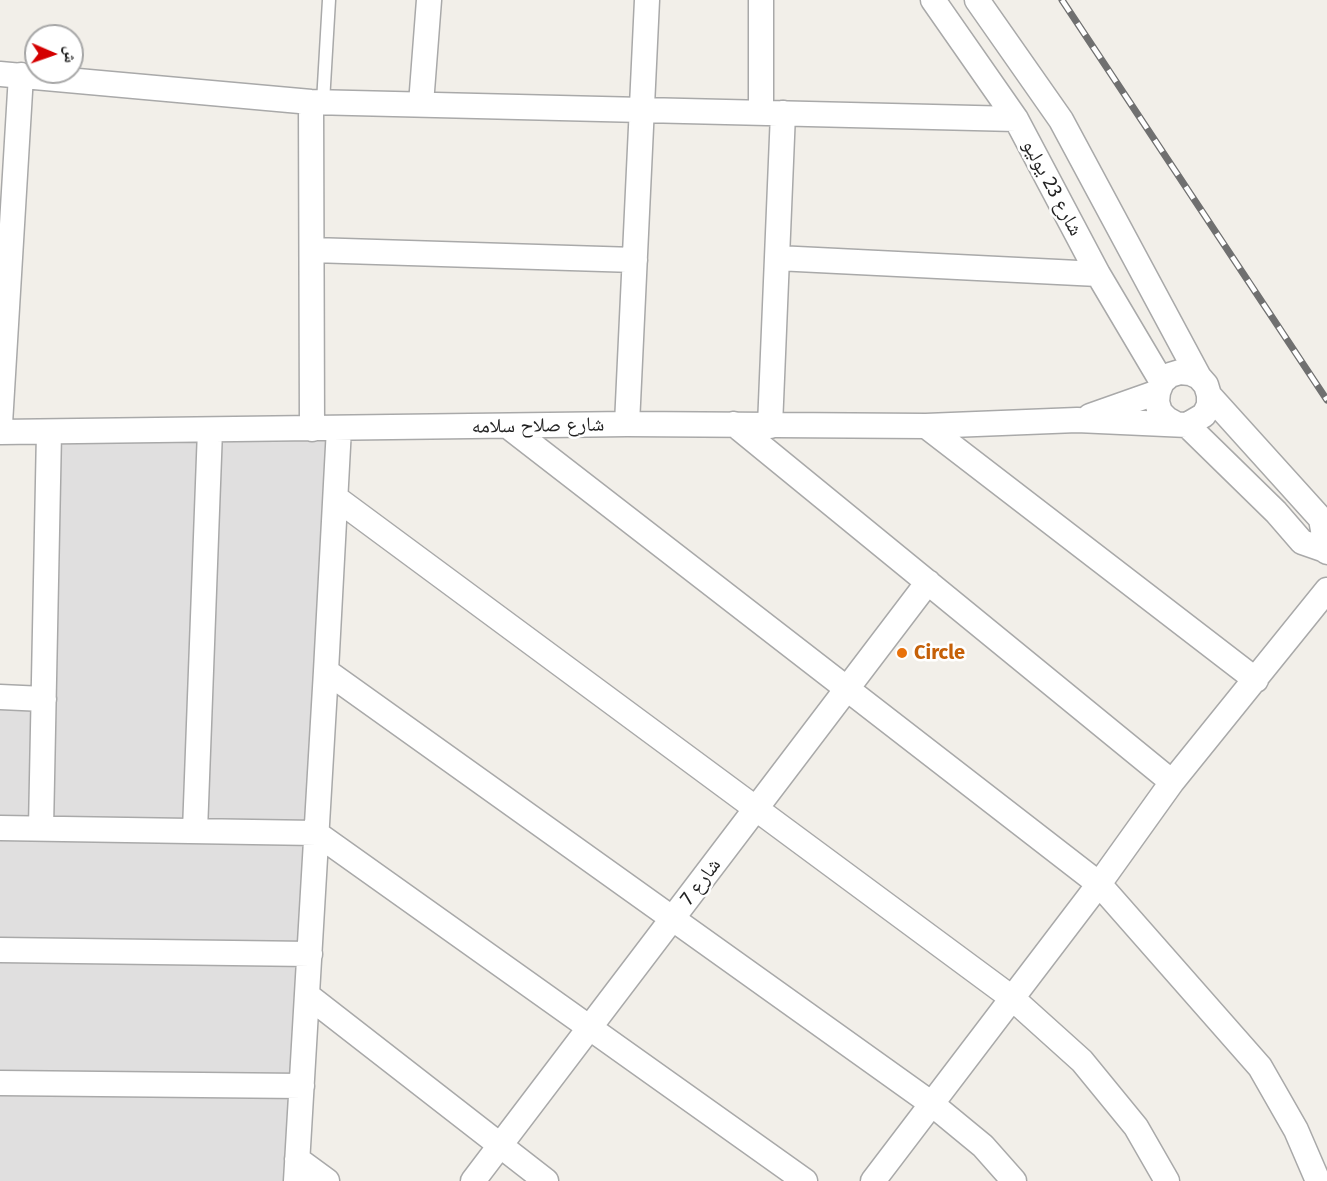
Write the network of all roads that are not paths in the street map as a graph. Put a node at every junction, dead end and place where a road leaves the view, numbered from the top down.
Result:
1 (329, 0) edge
2 (429, 0) edge
3 (647, 0) edge
4 (761, 0) edge
5 (933, 0) edge
6 (977, 0) edge
7 (10, 74) edge
8 (317, 102) junction
9 (421, 104) junction
10 (643, 110) junction
11 (772, 113) junction
12 (1016, 119) junction
13 (5, 247) edge
14 (312, 250) junction
15 (777, 258) junction
16 (635, 260) junction
17 (1098, 274) junction
18 (1204, 386) junction
19 (1160, 387) junction
20 (1077, 420) junction
21 (0, 424) edge
22 (627, 424) junction
23 (734, 424) junction
24 (1181, 424) junction
25 (770, 426) junction
26 (926, 426) junction
27 (509, 427) junction
28 (312, 429) junction
29 (339, 429) junction
30 (210, 430) junction
31 (0, 432) edge
32 (49, 432) junction
33 (336, 498) junction
34 (1326, 551) edge
35 (928, 582) junction
36 (1327, 590) edge
37 (326, 671) junction
38 (1256, 680) junction
39 (848, 689) junction
40 (0, 698) edge
41 (44, 699) junction
42 (1172, 782) junction
43 (756, 809) junction
44 (0, 828) edge
45 (41, 828) junction
46 (195, 831) junction
47 (316, 833) junction
48 (1099, 884) junction
49 (673, 919) junction
50 (0, 950) edge
51 (310, 954) junction
52 (308, 995) junction
53 (1012, 998) junction
54 (590, 1028) junction
55 (0, 1083) edge
56 (302, 1086) junction
57 (932, 1104) junction
58 (500, 1145) junction
59 (296, 1170) edge
60 (327, 1181) edge
61 (473, 1181) edge
62 (546, 1181) edge
63 (805, 1181) edge
64 (873, 1181) edge
65 (1014, 1181) edge
66 (1167, 1181) edge
67 (1318, 1181) edge

1 - 8 lane
2 - 9 street
3 - 10 street
4 - 11 street
5 - 12 street, شارع 23 يوليو
6 - 18 street, شارع 23 يوليو
7 - 8 street
7 - 13 street
8 - 9 street
8 - 14 street
9 - 10 street
10 - 11 street
10 - 16 street
11 - 12 street
11 - 15 street
12 - 17 street, شارع 23 يوليو
13 - 21 street
14 - 16 street
14 - 28 street
15 - 17 street
15 - 25 street
16 - 22 street
17 - 19 street, شارع 23 يوليو
18 - 19 street
18 - 24 street
18 - 34 street, شارع 23 يوليو
19 - 20 street, شارع صلاح سلامه
19 - 24 street
20 - 24 street, شارع صلاح سلامه
20 - 26 street, شارع صلاح سلامه
22 - 23 street, شارع صلاح سلامه
22 - 27 street, شارع صلاح سلامه
23 - 25 street, شارع صلاح سلامه
23 - 35 street
24 - 34 street, شارع 23 يوليو
25 - 26 street, شارع صلاح سلامه
26 - 38 street
27 - 29 street, شارع صلاح سلامه
27 - 39 street
28 - 29 street, شارع صلاح سلامه
28 - 30 street, شارع صلاح سلامه
29 - 33 street
30 - 32 street, شارع صلاح سلامه
30 - 46 street
31 - 32 street, شارع صلاح سلامه
32 - 41 street
33 - 37 street
33 - 43 street
35 - 39 street, شارع 7
35 - 42 street
36 - 38 street
37 - 47 street
37 - 49 street
38 - 42 street
39 - 43 street, شارع 7
39 - 48 street
40 - 41 street
41 - 45 street
42 - 48 street
43 - 49 street, شارع 7
43 - 53 street
44 - 45 street
45 - 46 street
46 - 47 street
47 - 51 street
47 - 54 street
48 - 53 street
48 - 67 street
49 - 54 street, شارع 7
49 - 57 street
50 - 51 street
51 - 52 street
52 - 56 street
52 - 58 street
53 - 57 street
53 - 66 street
54 - 58 street, شارع 7
54 - 63 street
55 - 56 street
56 - 59 street
57 - 64 street
57 - 65 street
58 - 61 street, شارع 7
58 - 62 street
59 - 60 street

